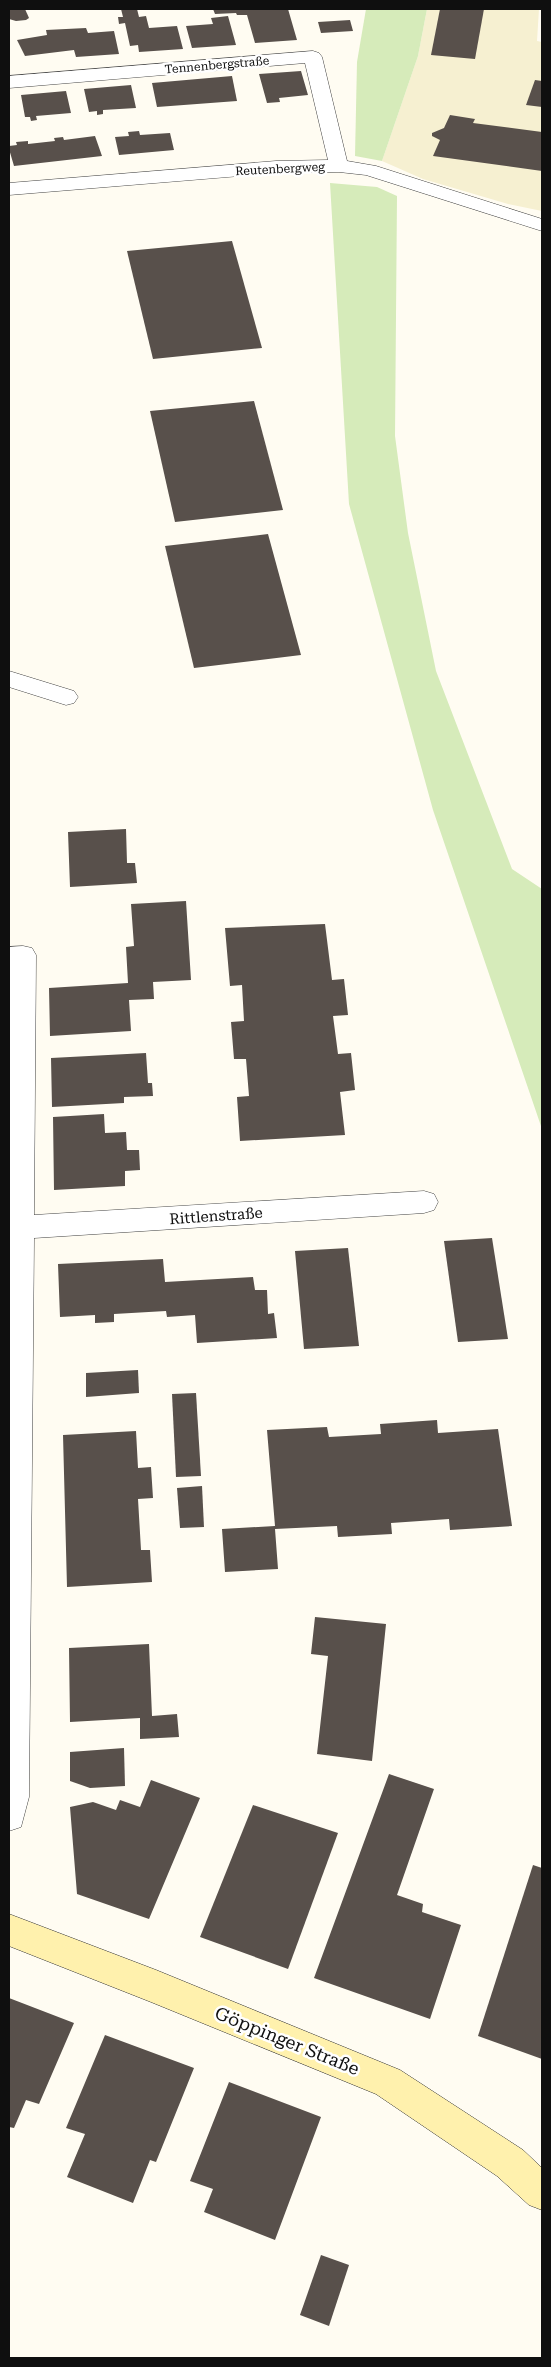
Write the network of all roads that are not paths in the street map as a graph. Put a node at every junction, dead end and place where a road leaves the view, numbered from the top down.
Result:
1 (9, 82) edge
2 (339, 166) junction
3 (9, 189) edge
4 (542, 225) edge
5 (9, 679) edge
6 (66, 697) dead end
7 (16, 955) edge
8 (424, 1202) dead end
9 (14, 1228) edge
10 (9, 1816) edge
11 (9, 1930) edge
12 (542, 2192) edge

1 - 2 street, Tennenbergstraße
2 - 3 street, Reutenbergweg
2 - 4 street, Reutenbergweg
5 - 6 street
7 - 9 street
8 - 9 street, Rittlenstraße
9 - 10 street
11 - 12 street, Göppinger Straße

